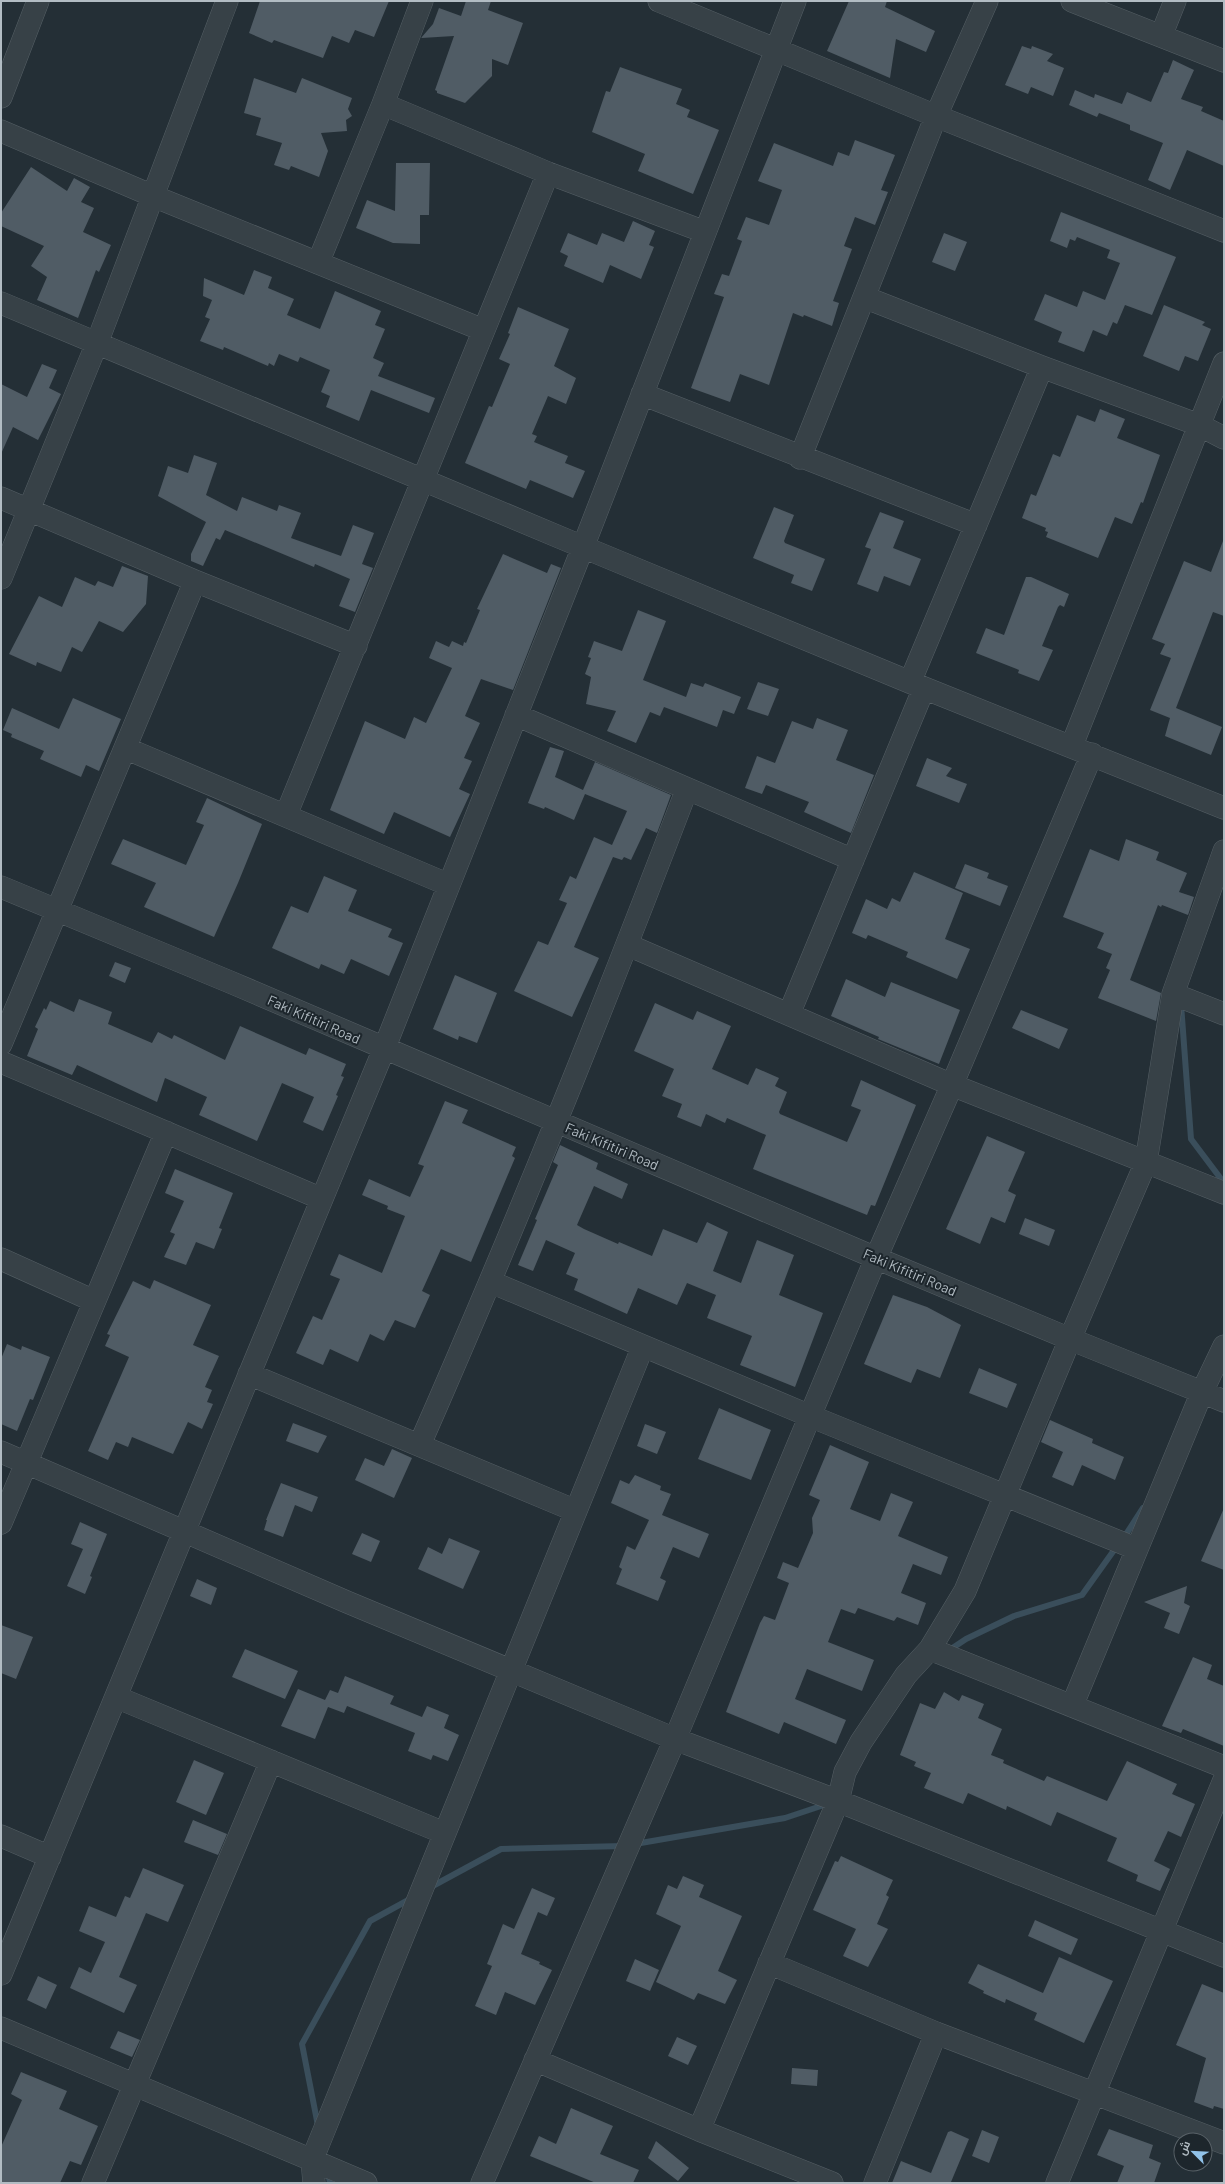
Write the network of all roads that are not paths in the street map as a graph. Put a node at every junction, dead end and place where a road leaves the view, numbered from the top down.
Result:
1 (38, 1) edge
2 (227, 1) edge
3 (422, 1) edge
4 (659, 1) edge
5 (795, 1) edge
6 (987, 1) edge
7 (1072, 1) edge
8 (1175, 1) edge
9 (1161, 36) junction
10 (777, 49) junction
11 (1224, 61) edge
12 (1, 97) edge
13 (383, 104) junction
14 (936, 116) junction
15 (1, 131) edge
16 (548, 173) junction
17 (153, 196) junction
18 (1224, 231) edge
19 (705, 232) junction
20 (318, 262) junction
21 (864, 296) junction
22 (1, 303) edge
23 (483, 330) junction
24 (97, 343) junction
25 (1224, 363) edge
26 (1042, 367) junction
27 (642, 394) junction
28 (1200, 425) junction
29 (1224, 438) edge
30 (800, 458) junction
31 (423, 480) junction
32 (1, 498) edge
33 (29, 510) junction
34 (976, 525) junction
35 (583, 547) junction
36 (1, 578) edge
37 (195, 581) junction
38 (356, 646) junction
39 (917, 685) junction
40 (516, 715) junction
41 (1072, 745) junction
42 (125, 748) junction
43 (1092, 754) junction
44 (687, 789) junction
45 (1224, 808) edge
46 (286, 815) junction
47 (1224, 852) edge
48 (853, 860) junction
49 (449, 884) junction
50 (1, 887) edge
51 (57, 911) junction
52 (628, 945) junction
53 (1173, 994) junction
54 (789, 1014) junction
55 (1224, 1014) edge
56 (1, 1044) edge
57 (384, 1049) junction
58 (1, 1062) edge
59 (952, 1085) junction
60 (555, 1122) junction
61 (166, 1132) junction
62 (1146, 1162) junction
63 (1224, 1192) edge
64 (322, 1199) junction
65 (876, 1258) junction
66 (1, 1259) edge
67 (491, 1282) junction
68 (94, 1301) junction
69 (1070, 1339) junction
70 (643, 1346) junction
71 (1224, 1346) edge
72 (250, 1374) junction
73 (1202, 1392) junction
74 (1224, 1401) edge
75 (810, 1416) junction
76 (420, 1444) junction
77 (1, 1452) edge
78 (26, 1463) junction
79 (1004, 1496) junction
80 (576, 1510) junction
81 (1, 1523) edge
82 (185, 1530) junction
83 (1137, 1549) junction
84 (930, 1649) junction
85 (509, 1670) junction
86 (116, 1697) junction
87 (1072, 1706) junction
88 (675, 1739) junction
89 (271, 1761) junction
90 (1224, 1767) edge
91 (1224, 1780) edge
92 (838, 1801) junction
93 (444, 1833) junction
94 (1, 1836) edge
95 (50, 1857) junction
96 (1162, 1929) junction
97 (1224, 1956) edge
98 (769, 1963) junction
99 (1, 1974) edge
100 (1, 2028) edge
101 (936, 2033) junction
102 (535, 2060) junction
103 (135, 2085) junction
104 (1094, 2093) junction
105 (699, 2130) junction
106 (1224, 2143) edge
107 (312, 2160) junction
108 (93, 2183) edge
109 (314, 2183) edge
110 (366, 2183) edge
111 (482, 2183) edge
112 (832, 2183) edge
113 (875, 2183) edge
114 (1057, 2183) edge

1 - 12 street
2 - 17 street
3 - 13 street
4 - 10 street
5 - 10 street
6 - 14 street
7 - 9 street
8 - 9 street
9 - 11 street
10 - 14 street
10 - 19 street
13 - 16 street
13 - 20 street
14 - 18 street
14 - 21 street
15 - 17 street
16 - 19 street
16 - 23 street
17 - 20 street
17 - 24 street
19 - 27 street
20 - 23 street
21 - 26 street
21 - 30 street
22 - 24 street
23 - 31 street
24 - 31 street
24 - 33 street
25 - 28 street
26 - 28 street
26 - 34 street
27 - 30 street
27 - 35 street
28 - 29 street
28 - 41 street
30 - 34 street
31 - 35 street
31 - 38 street
32 - 33 street
33 - 36 street
33 - 37 street
34 - 39 street
35 - 39 street
35 - 40 street
37 - 38 street
37 - 42 street
38 - 46 street
39 - 41 street
39 - 48 street
40 - 44 street
40 - 49 street
41 - 43 street
42 - 46 street
42 - 51 street
43 - 45 street
43 - 59 street
44 - 48 street
44 - 52 street
46 - 49 street
47 - 53 street
48 - 54 street
49 - 57 street
50 - 51 street, Faki Kifitiri Road
51 - 56 street
51 - 57 street, Faki Kifitiri Road
52 - 54 street
52 - 60 street
53 - 55 street
53 - 62 street
54 - 59 street
57 - 60 street, Faki Kifitiri Road
57 - 64 street
58 - 61 street
59 - 62 street
59 - 65 street
60 - 65 street, Faki Kifitiri Road
60 - 67 street
61 - 64 street
61 - 68 street
62 - 63 street
62 - 69 street
64 - 72 street
65 - 69 street, Faki Kifitiri Road
65 - 75 street
66 - 68 street
67 - 70 street
67 - 76 street
68 - 78 street
69 - 73 street, Faki Kifitiri Road
69 - 79 street
70 - 75 street
70 - 80 street
71 - 73 street
72 - 76 street
72 - 82 street
73 - 74 street, Faki Kifitiri Road
73 - 83 street
75 - 79 street
75 - 88 street
76 - 80 street
77 - 78 street
78 - 81 street
78 - 82 street
79 - 83 street
79 - 84 street
80 - 85 street
82 - 85 street
82 - 86 street
83 - 87 street
84 - 87 street
84 - 92 street
85 - 88 street
85 - 93 street
86 - 89 street
86 - 95 street
87 - 90 street
88 - 92 street
88 - 102 street
89 - 93 street
89 - 103 street
91 - 96 street
92 - 96 street
92 - 98 street
93 - 107 street
94 - 95 street
95 - 99 street
96 - 97 street
96 - 104 street
98 - 101 street
98 - 105 street
100 - 103 street
101 - 104 street
101 - 113 street
102 - 105 street
102 - 111 street
103 - 107 street
103 - 108 street
104 - 106 street
104 - 114 street
105 - 112 street
107 - 109 street
107 - 110 street

